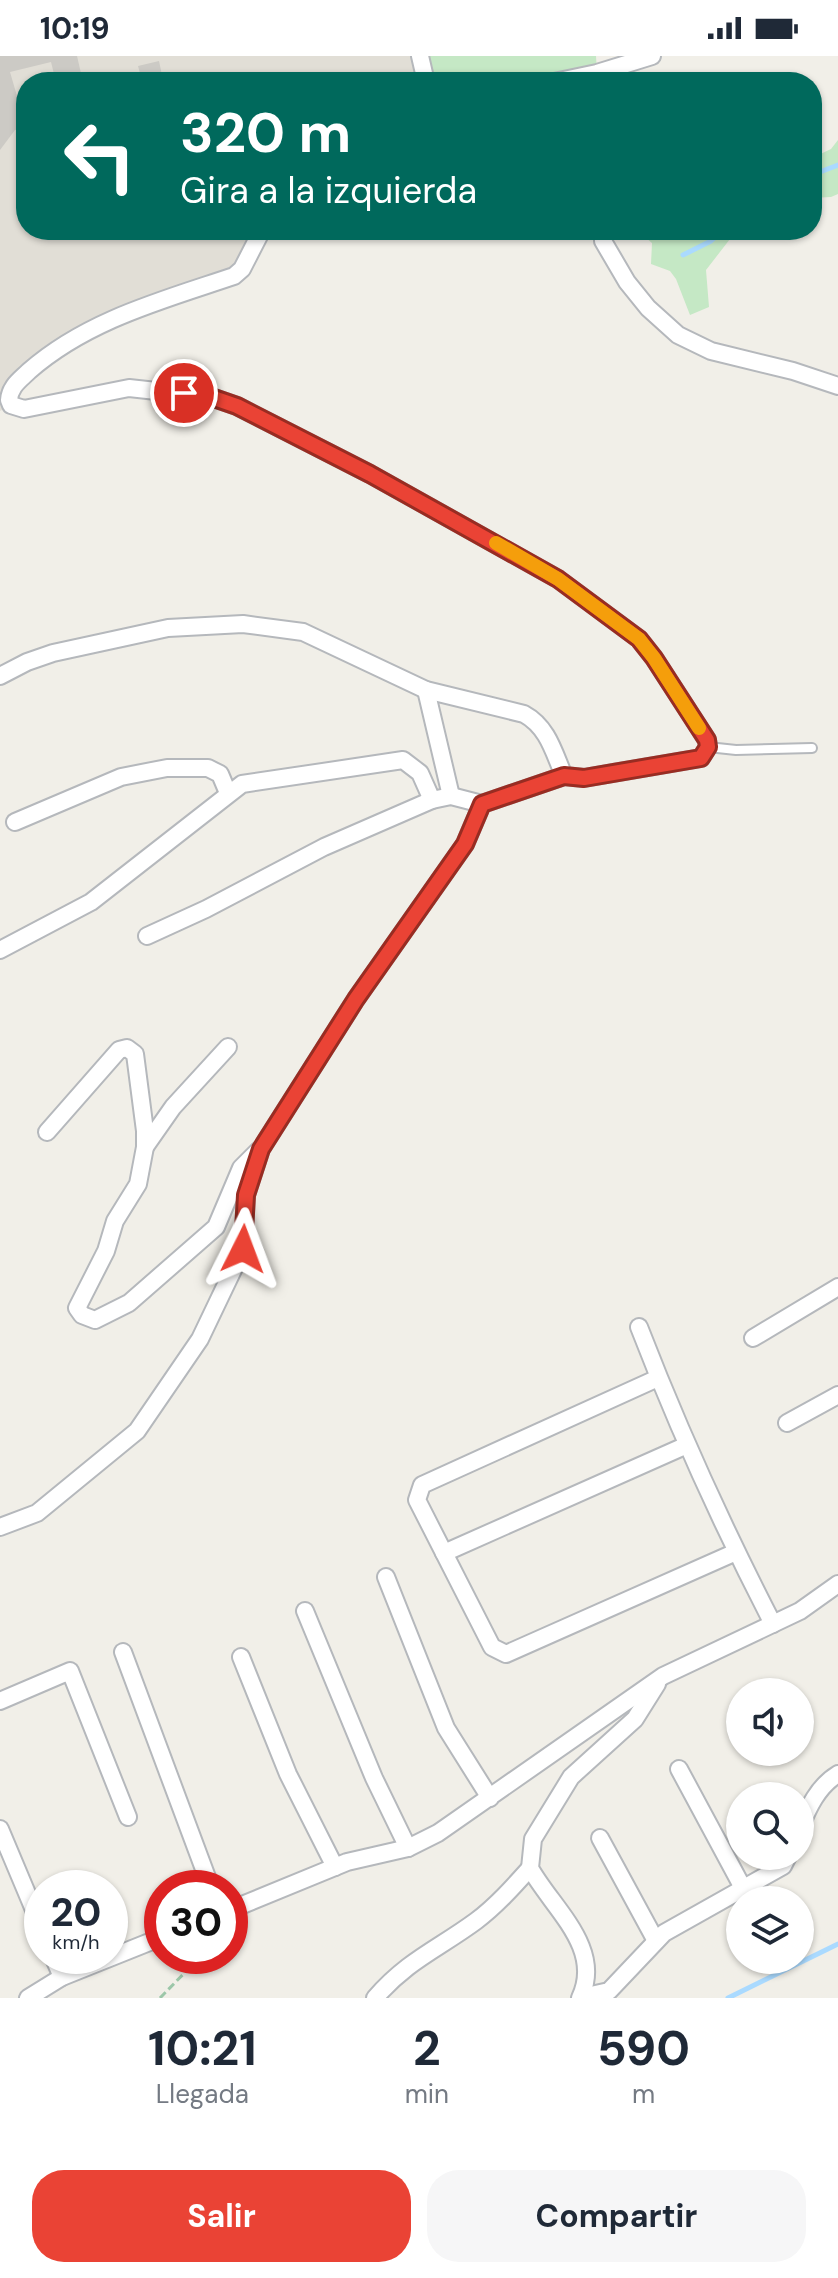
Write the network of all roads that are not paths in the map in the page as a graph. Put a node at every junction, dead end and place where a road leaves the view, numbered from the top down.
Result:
1 (652, 56) edge
2 (597, 70) edge
3 (257, 240) edge
4 (603, 240) edge
5 (838, 386) edge
6 (0, 676) edge
7 (426, 690) junction
8 (708, 747) junction
9 (812, 748) dead end
10 (564, 776) junction
11 (228, 793) junction
12 (451, 796) junction
13 (432, 800) junction
14 (482, 804) junction
15 (15, 822) dead end
16 (147, 936) dead end
17 (0, 950) edge
18 (228, 1047) dead end
19 (47, 1132) dead end
20 (145, 1147) junction
21 (261, 1149) junction
22 (838, 1287) edge
23 (639, 1327) dead end
24 (753, 1338) dead end
25 (658, 1378) junction
26 (838, 1395) edge
27 (787, 1423) dead end
28 (687, 1445) junction
29 (0, 1527) edge
30 (736, 1552) junction
31 (444, 1553) junction
32 (386, 1577) dead end
33 (838, 1584) edge
34 (305, 1611) dead end
35 (773, 1624) junction
36 (123, 1652) dead end
37 (241, 1657) dead end
38 (663, 1676) junction
39 (0, 1701) edge
40 (679, 1769) dead end
41 (838, 1774) edge
42 (490, 1798) junction
43 (814, 1798) edge
44 (128, 1817) dead end
45 (0, 1829) edge
46 (600, 1838) dead end
47 (408, 1848) junction
48 (335, 1867) junction
49 (530, 1868) junction
50 (204, 1870) edge
51 (776, 1870) edge
52 (24, 1886) edge
53 (742, 1886) edge
54 (747, 1886) edge
55 (726, 1898) edge
56 (248, 1903) edge
57 (656, 1941) junction
58 (144, 1944) edge
59 (61, 1974) edge
60 (62, 1977) junction
61 (28, 1998) edge
62 (375, 1998) edge
63 (581, 1998) edge

1 - 2 street
3 - 8 street
4 - 5 street
6 - 7 street
7 - 10 street
7 - 12 street
8 - 9 lane
8 - 10 street
10 - 14 street
11 - 13 street
11 - 15 street
11 - 17 street
12 - 13 street
12 - 14 street
13 - 16 street
14 - 21 street
18 - 20 street
19 - 20 street
20 - 21 street
21 - 29 street
22 - 24 street
23 - 25 street
25 - 28 street
25 - 31 street
26 - 27 street
28 - 30 street
28 - 31 street
30 - 31 street
30 - 35 street
32 - 42 street
33 - 35 street
34 - 47 street
35 - 38 street
36 - 50 street
37 - 48 street
38 - 42 street
38 - 49 street
39 - 44 street
40 - 53 street
41 - 43 street
42 - 47 street
45 - 52 street
46 - 57 street
47 - 48 street
48 - 56 street
49 - 62 street
49 - 63 street
51 - 54 street
55 - 57 street
57 - 63 street
58 - 60 street
59 - 60 street
60 - 61 street

